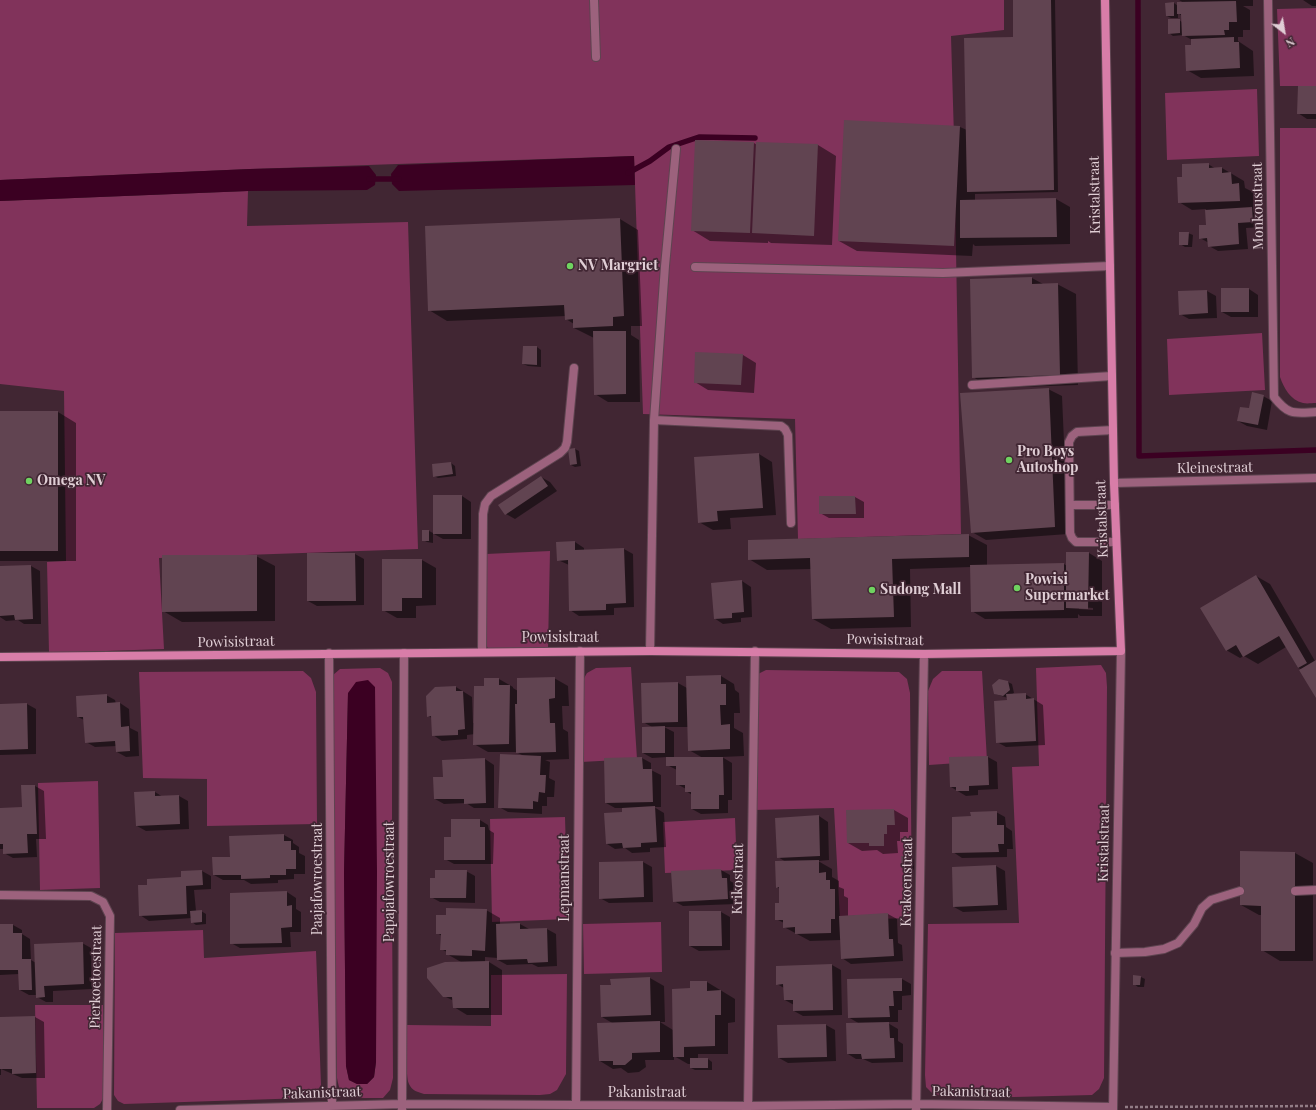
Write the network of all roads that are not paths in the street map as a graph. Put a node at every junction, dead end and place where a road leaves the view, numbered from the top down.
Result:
1 (594, 0) edge
2 (1105, 0) edge
3 (1268, 0) edge
4 (596, 57) dead end
5 (676, 149) dead end
6 (1110, 266) junction
7 (695, 267) dead end
8 (574, 368) dead end
9 (1112, 376) junction
10 (972, 385) dead end
11 (1316, 412) edge
12 (654, 420) junction
13 (1113, 430) junction
14 (1316, 478) edge
15 (1114, 483) junction
16 (1115, 504) junction
17 (1071, 505) junction
18 (792, 523) dead end
19 (1116, 542) junction
20 (580, 651) junction
21 (650, 651) junction
22 (755, 651) junction
23 (1121, 651) junction
24 (482, 652) junction
25 (404, 653) junction
26 (329, 654) junction
27 (924, 654) junction
28 (0, 657) edge
29 (1316, 890) edge
30 (1240, 891) dead end
31 (1295, 891) dead end
32 (0, 895) edge
33 (1115, 953) junction
34 (332, 1105) junction
35 (576, 1106) junction
36 (748, 1106) junction
37 (402, 1107) edge
38 (916, 1107) edge
39 (1113, 1108) edge
40 (107, 1110) edge
41 (180, 1110) edge

1 - 4 street
2 - 6 street, Kristalstraat
3 - 11 street, Monkoustraat
5 - 12 street
6 - 7 street
6 - 9 street, Kristalstraat
8 - 24 street
9 - 10 street
9 - 13 street, Kristalstraat
12 - 18 street
12 - 21 street
13 - 15 street, Kristalstraat
13 - 17 street
14 - 15 street, Kleinestraat
15 - 16 street, Kristalstraat
16 - 17 street
16 - 19 street, Kristalstraat
17 - 19 street
19 - 23 street, Kristalstraat
20 - 21 street, Powisistraat
20 - 24 street, Powisistraat
20 - 35 street, Lepmanstraat
21 - 22 street, Powisistraat
22 - 27 street, Powisistraat
22 - 36 street, Krikostraat
23 - 27 street, Powisistraat
23 - 33 street, Kristalstraat
24 - 25 street, Powisistraat
25 - 26 street, Powisistraat
25 - 37 street, Papajafowroestraat
26 - 28 street, Powisistraat
26 - 34 street, Paajafowroestraat
27 - 38 street, Krakoenstraat
29 - 31 street
30 - 33 street
32 - 40 street, Pierkoetoestraat
33 - 39 street, Kristalstraat
34 - 37 street, Pakanistraat
34 - 41 street, Pakanistraat
35 - 36 street, Pakanistraat
35 - 37 street, Pakanistraat
36 - 38 street, Pakanistraat
38 - 39 street, Pakanistraat

